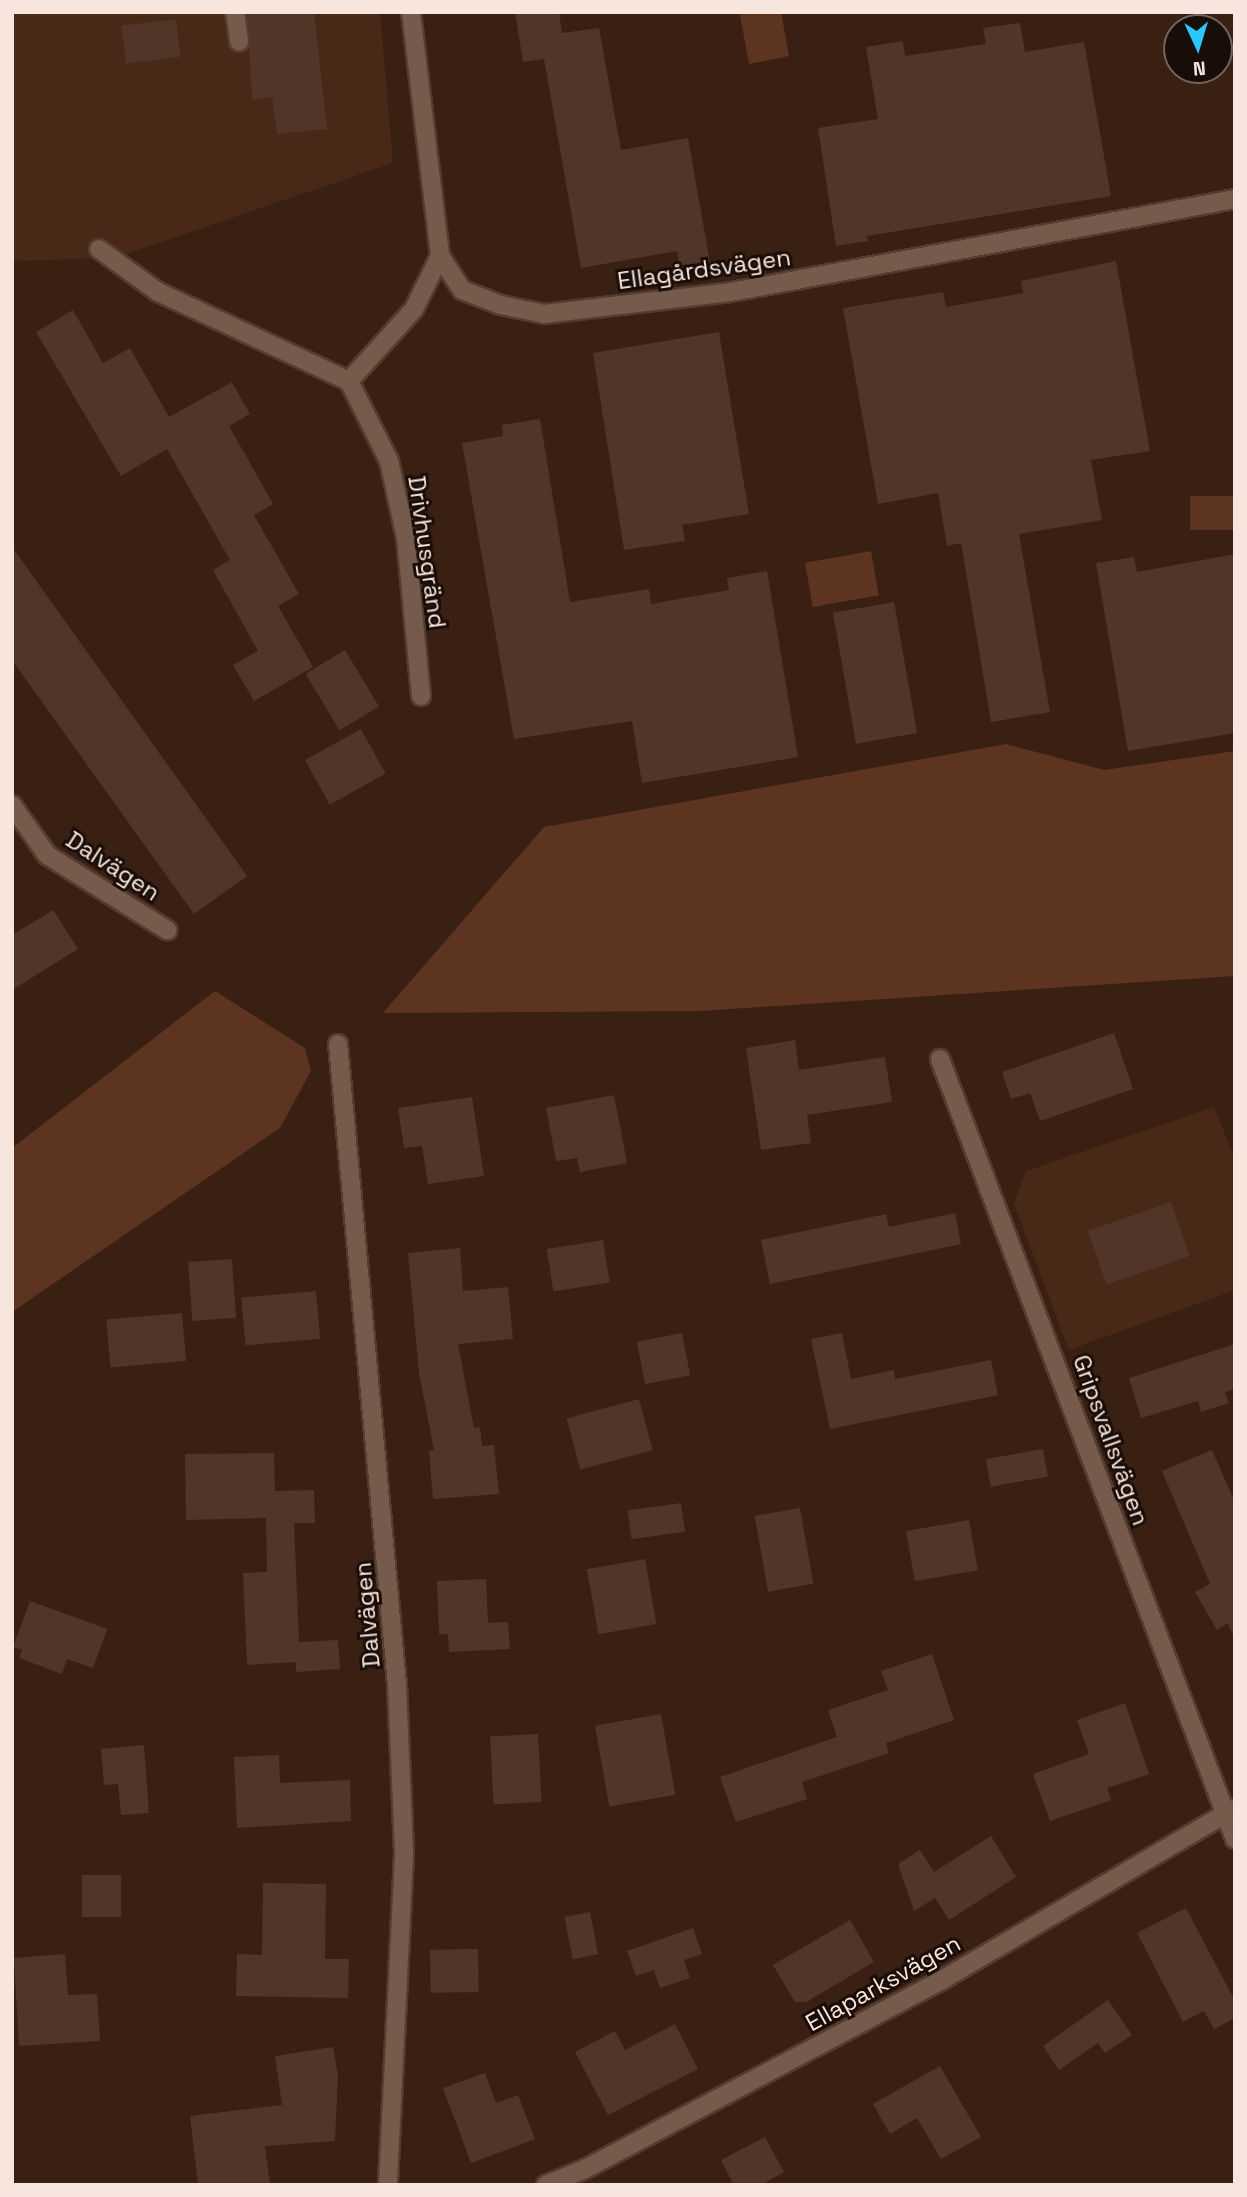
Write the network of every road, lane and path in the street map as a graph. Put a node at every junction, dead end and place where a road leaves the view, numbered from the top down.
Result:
1 (235, 12) edge
2 (411, 12) edge
3 (239, 42) dead end
4 (1235, 199) edge
5 (99, 249) dead end
6 (440, 256) junction
7 (349, 382) junction
8 (421, 696) dead end
9 (12, 805) edge
10 (167, 930) dead end
11 (338, 1044) dead end
12 (940, 1059) dead end
13 (1230, 1812) edge
14 (1235, 1839) edge
15 (388, 2185) edge
16 (546, 2185) edge

1 - 3 street
2 - 6 street, Ellagårdsvägen
4 - 6 street, Ellagårdsvägen
5 - 7 street
6 - 7 street
7 - 8 street, Drivhusgränd
9 - 10 street, Dalvägen
11 - 15 street, Dalvägen
12 - 13 street, Gripsvallsvägen
13 - 14 street, Gripsvallsvägen
13 - 16 street, Ellaparksvägen

